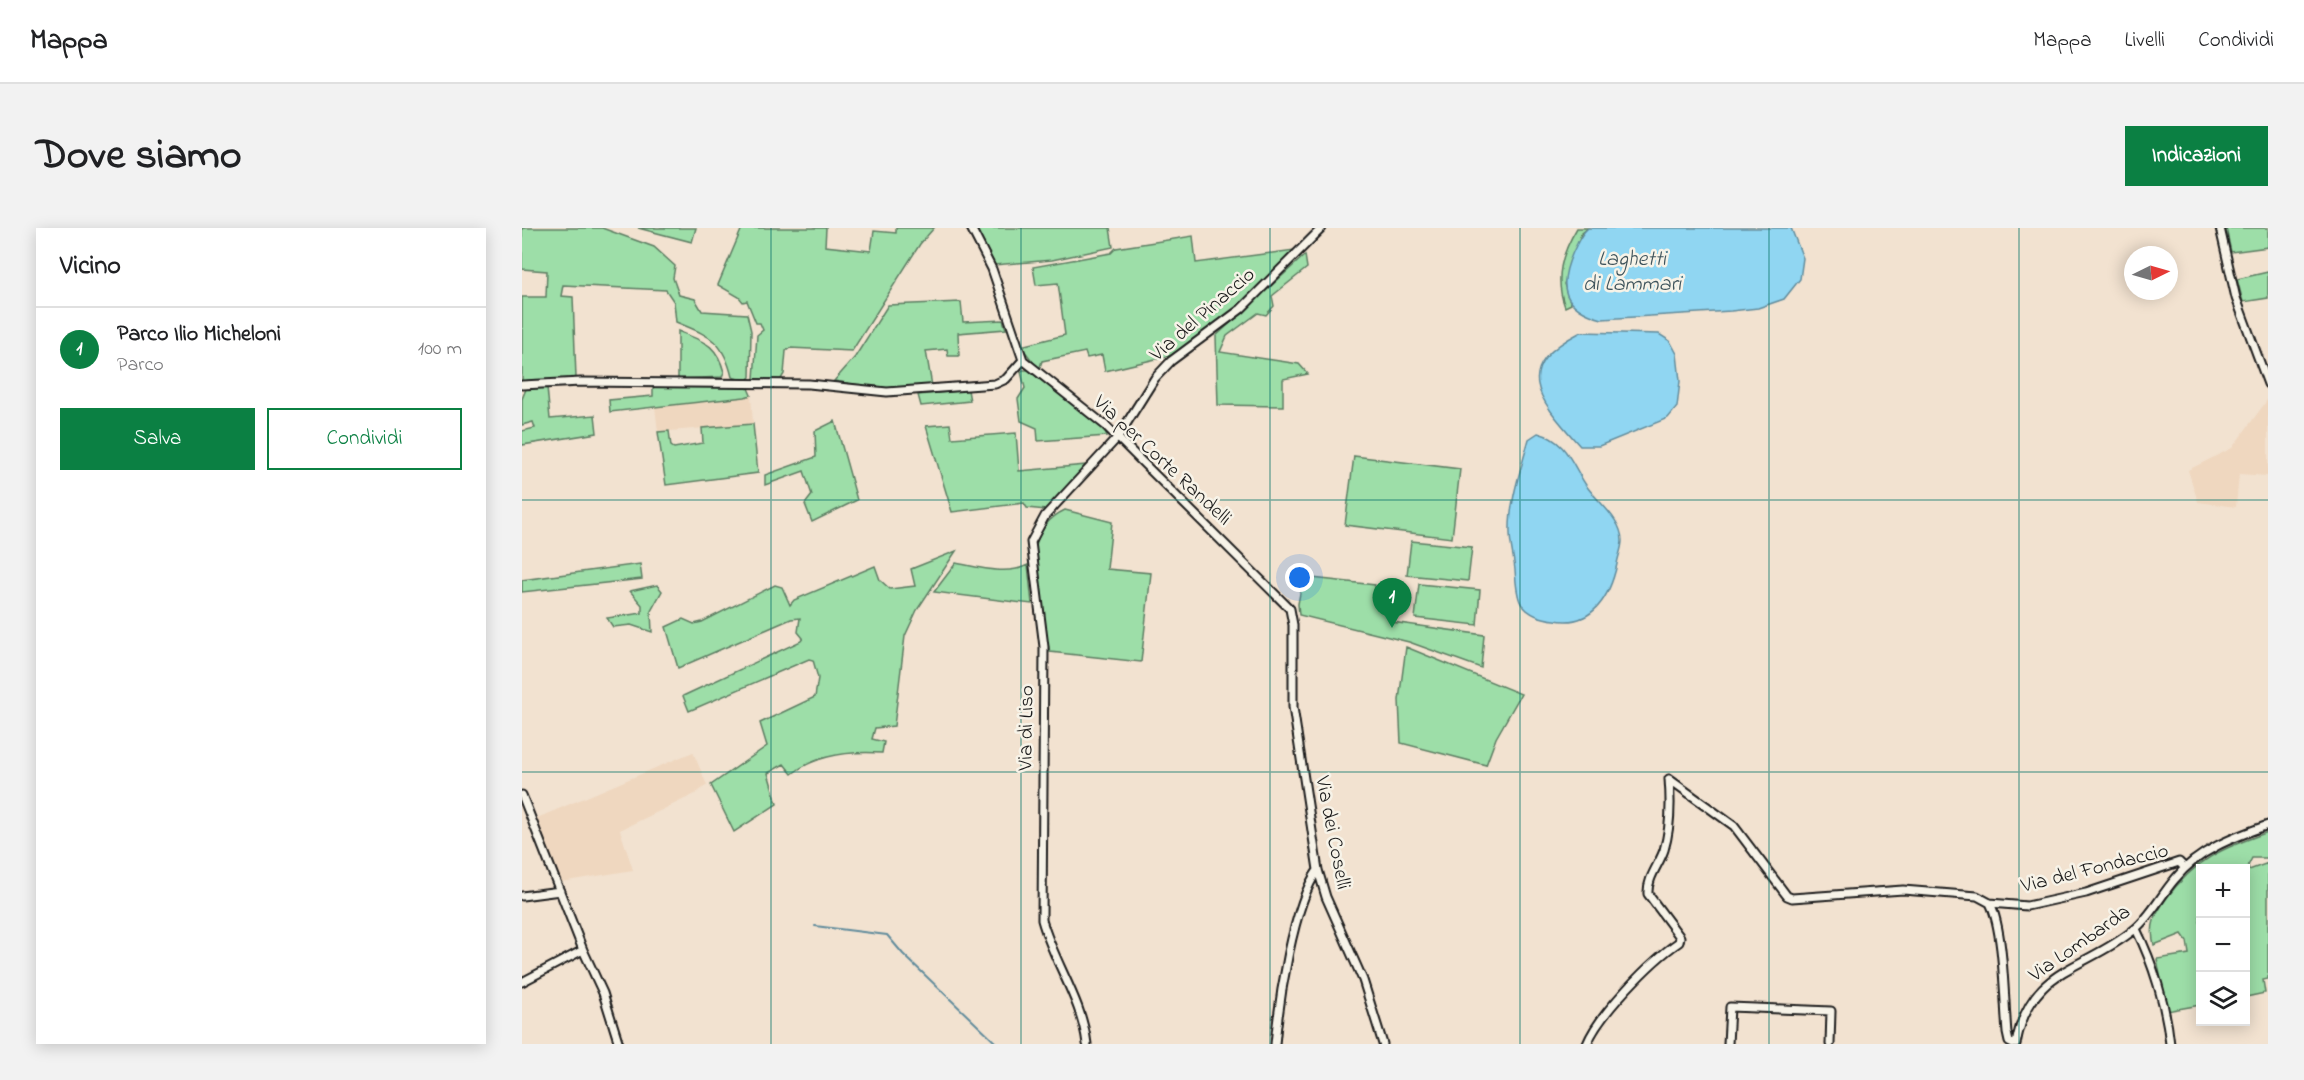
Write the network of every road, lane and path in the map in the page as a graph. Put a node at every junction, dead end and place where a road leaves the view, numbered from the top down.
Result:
1 (971, 228) edge
2 (1322, 228) edge
3 (2220, 228) edge
4 (1023, 360) junction
5 (2268, 384) edge
6 (522, 385) edge
7 (1118, 437) junction
8 (1293, 619) joint
9 (522, 795) edge
10 (2268, 825) edge
11 (2182, 865) junction
12 (1318, 870) junction
13 (560, 891) junction
14 (522, 896) edge
15 (1990, 903) junction
16 (2136, 928) junction
17 (583, 950) junction
18 (522, 982) edge
19 (618, 1044) edge
20 (1087, 1044) edge
21 (1275, 1044) edge
22 (1383, 1044) edge
23 (1587, 1044) edge
24 (1728, 1044) edge
25 (1830, 1044) edge
26 (2015, 1044) edge
27 (2170, 1044) edge

1 - 4 street, Via per Corte Randelli
2 - 7 street, Via del Pinaccio
3 - 5 street
4 - 6 street
4 - 7 street, Via per Corte Randelli
7 - 8 street, Via per Corte Randelli
7 - 20 street, Via di Liso
8 - 12 street, Via dei Coselli
9 - 13 street
10 - 11 street, Via Lombarda
11 - 15 street, Via del Fondaccio
11 - 16 street, Via Lombarda
12 - 21 street
12 - 22 street, Via dei Coselli
13 - 14 street
13 - 17 street
15 - 23 street, Via del Fondaccio
15 - 26 street
16 - 26 street, Via Lombarda
16 - 27 street
17 - 18 street
17 - 19 street
24 - 25 street

